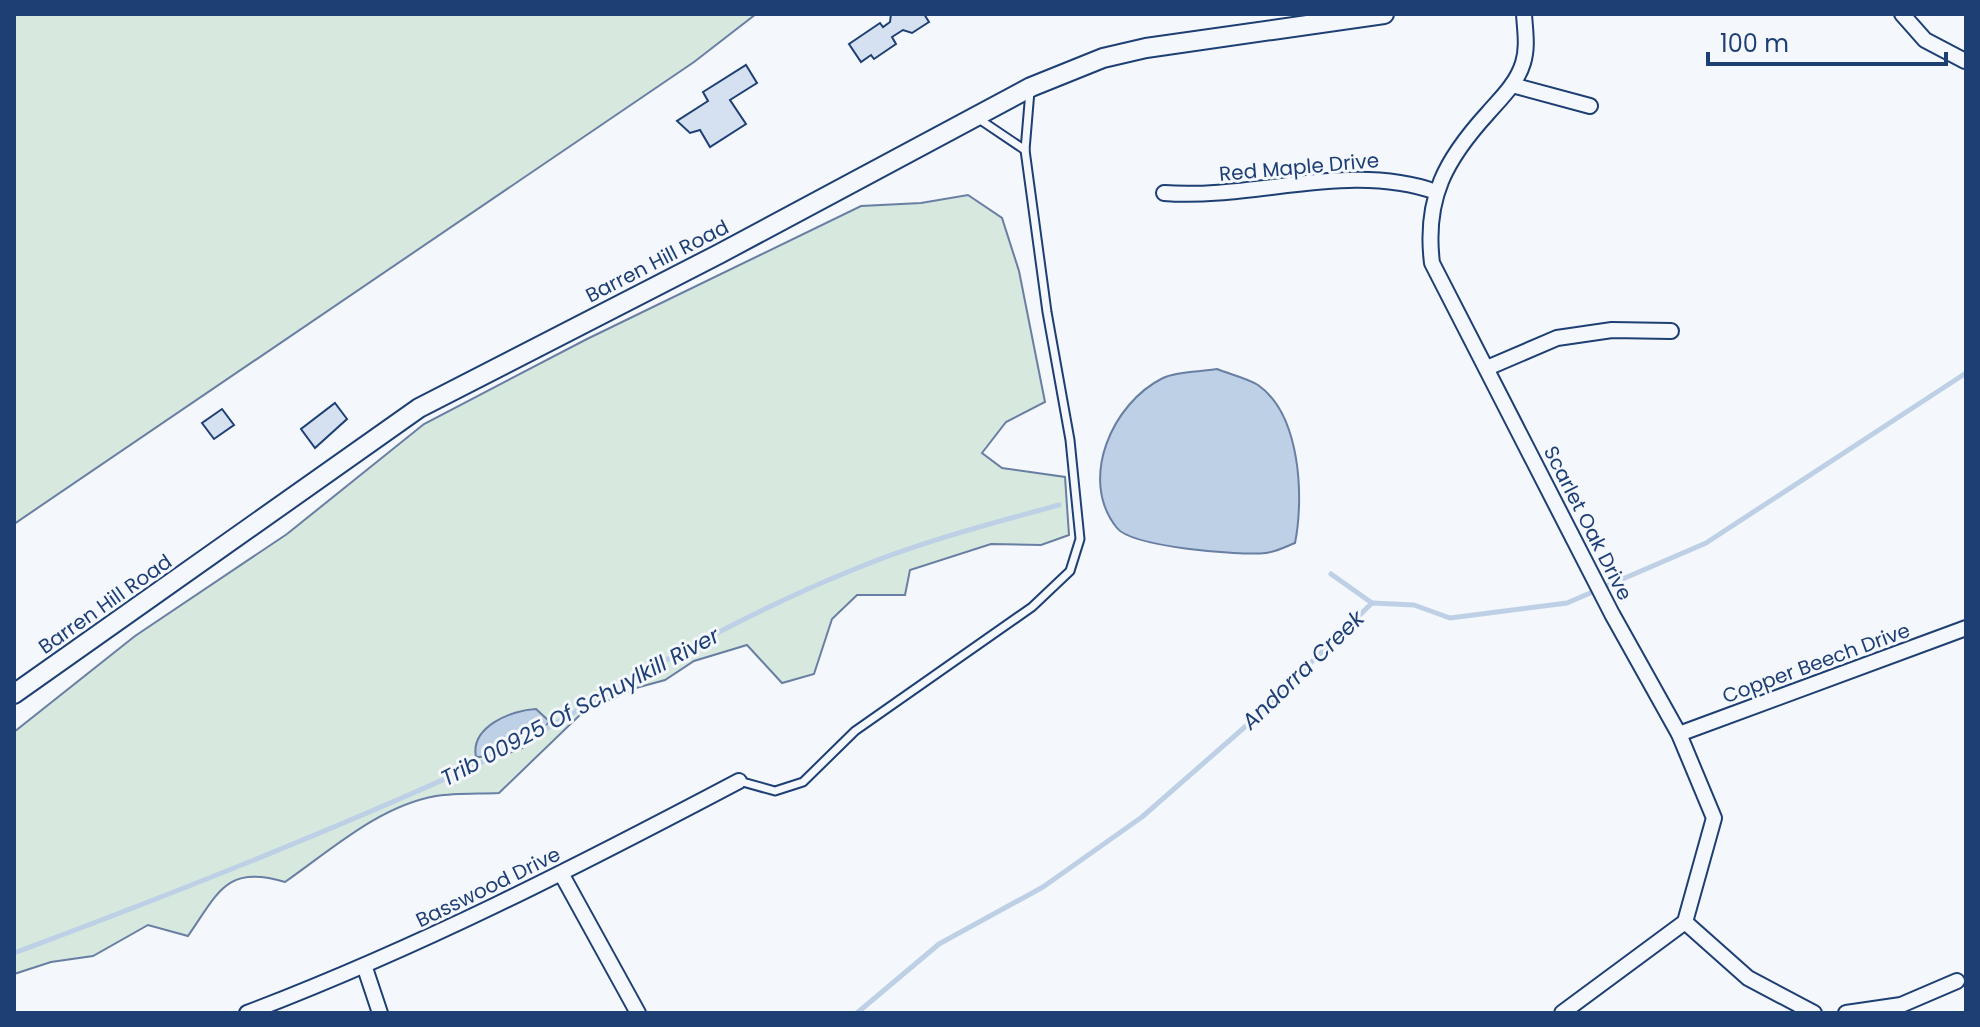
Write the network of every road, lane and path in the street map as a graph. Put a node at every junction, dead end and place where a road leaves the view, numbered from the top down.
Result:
1 (1384, 14) edge
2 (1524, 14) edge
3 (1902, 14) edge
4 (1965, 61) edge
5 (1512, 85) junction
6 (1031, 87) junction
7 (1590, 106) dead end
8 (974, 116) junction
9 (1025, 150) junction
10 (1436, 192) junction
11 (1164, 193) dead end
12 (1671, 331) dead end
13 (1487, 368) junction
14 (1966, 628) edge
15 (14, 694) edge
16 (1679, 734) junction
17 (739, 781) joint
18 (562, 875) junction
19 (1685, 922) junction
20 (365, 968) junction
21 (1957, 981) dead end
22 (247, 1013) edge
23 (380, 1013) edge
24 (638, 1013) edge
25 (1562, 1013) edge
26 (1814, 1013) edge
27 (1846, 1013) edge

1 - 6 street, Barren Hill Road
2 - 5 street, Scarlet Oak Drive
3 - 4 street
5 - 7 street
5 - 10 street, Scarlet Oak Drive
6 - 8 street, Barren Hill Road
6 - 9 lane
8 - 9 lane
8 - 15 street, Barren Hill Road
9 - 17 lane
10 - 11 street, Red Maple Drive
10 - 13 street, Scarlet Oak Drive
12 - 13 street
13 - 16 street, Scarlet Oak Drive
14 - 16 street, Copper Beech Drive
16 - 19 street, Scarlet Oak Drive
17 - 18 street, Basswood Drive
18 - 20 street, Basswood Drive
18 - 24 street
19 - 25 street
19 - 26 street
20 - 22 street, Basswood Drive
20 - 23 street
21 - 27 street

